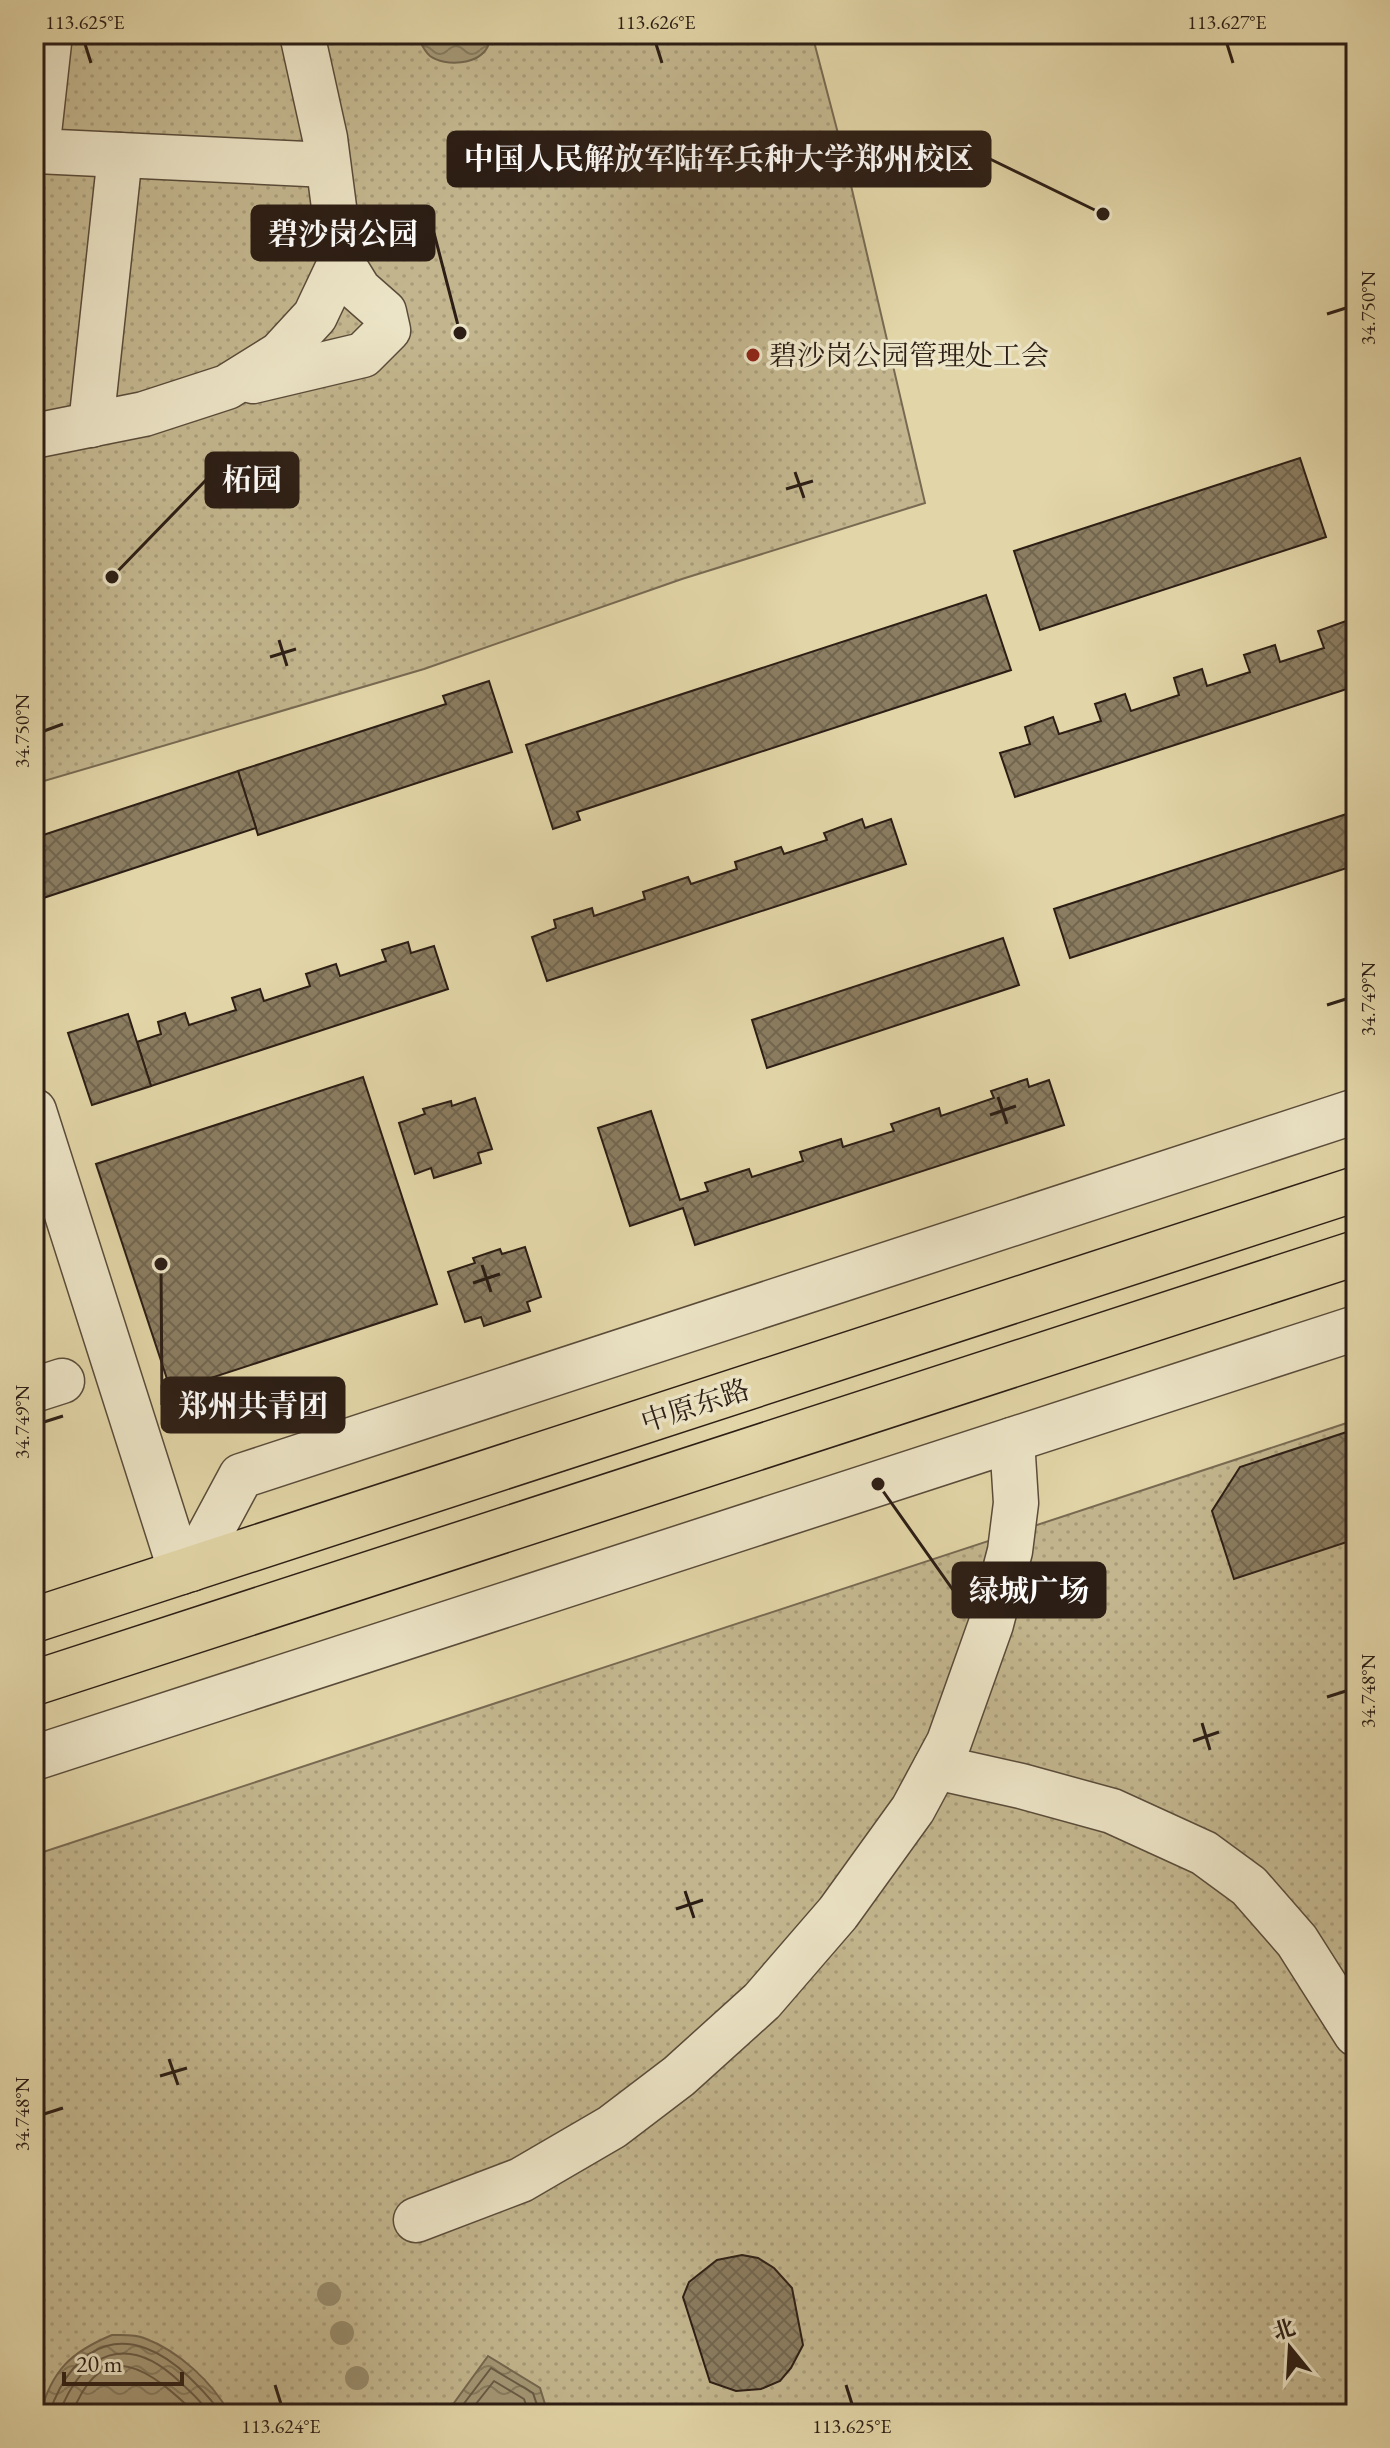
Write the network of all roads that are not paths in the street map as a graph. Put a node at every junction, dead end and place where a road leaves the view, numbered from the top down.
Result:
1 (50, 34) edge
2 (302, 34) edge
3 (120, 155) junction
4 (328, 165) junction
5 (341, 261) junction
6 (227, 387) junction
7 (91, 425) junction
8 (34, 436) edge
9 (34, 1111) edge
10 (1356, 1111) edge
11 (1356, 1189) edge
12 (1356, 1253) edge
13 (1356, 1328) edge
14 (1012, 1440) junction
15 (186, 1570) junction
16 (34, 1620) edge
17 (34, 1683) edge
18 (34, 1758) edge
19 (936, 1767) junction
20 (1356, 2034) edge
21 (416, 2220) dead end

1 - 3 street
2 - 4 street
3 - 4 street
3 - 7 street
4 - 5 street
5 - 6 street
5 - 6 street
6 - 7 street
7 - 8 street
9 - 15 street
10 - 15 street
11 - 15 main road, 中原东路
12 - 17 main road
13 - 14 street
14 - 18 street
14 - 19 street
15 - 16 main road, 中原东路
19 - 20 street
19 - 21 street

